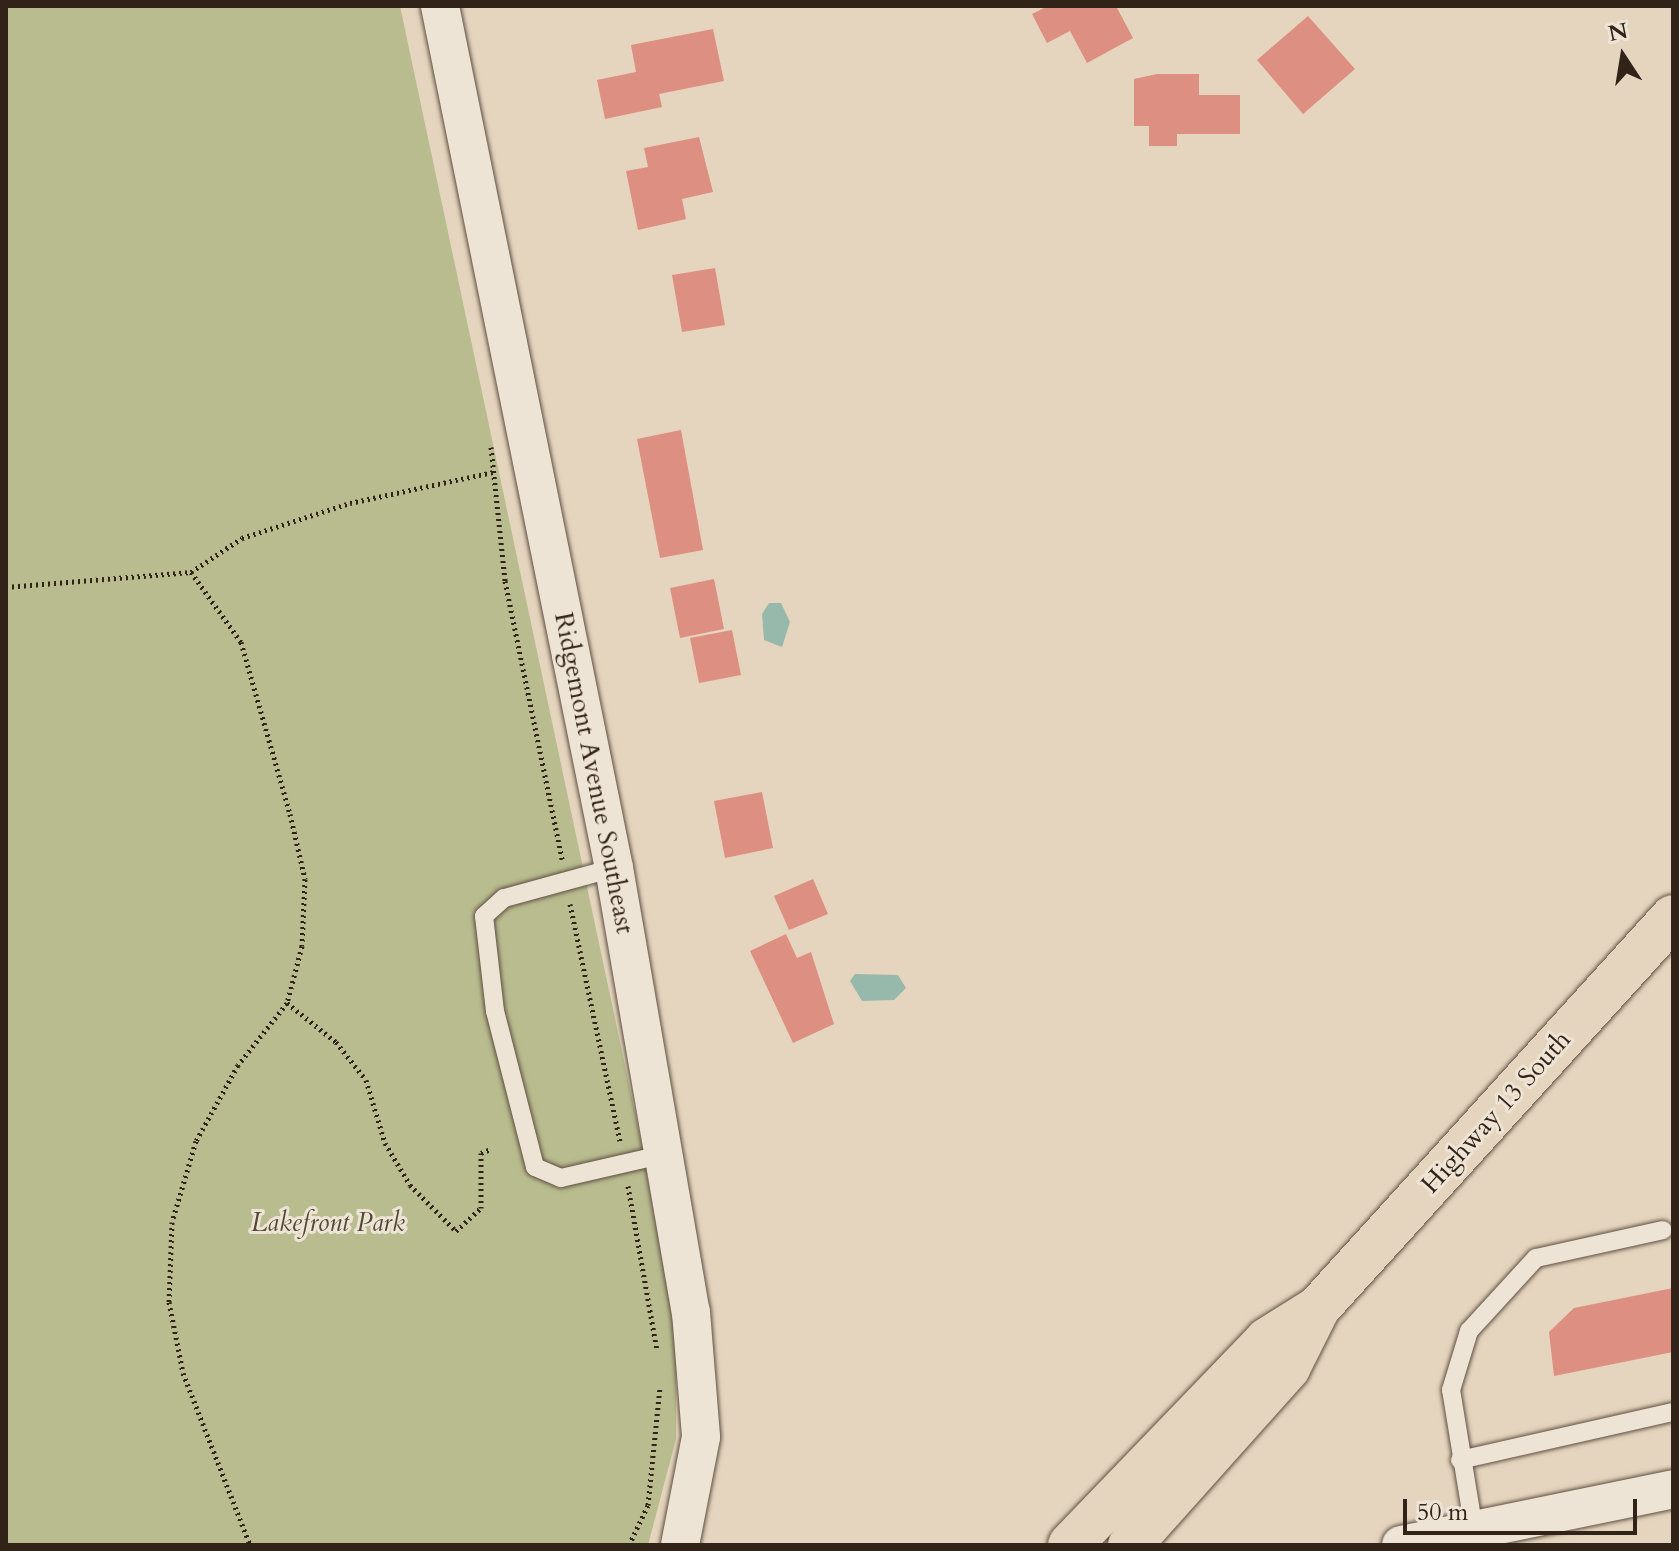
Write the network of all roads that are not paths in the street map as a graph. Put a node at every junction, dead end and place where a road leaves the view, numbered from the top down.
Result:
1 (440, 6) edge
2 (614, 868) junction
3 (1673, 917) edge
4 (665, 1154) junction
5 (1663, 1230) dead end
6 (1318, 1308) junction
7 (1673, 1412) edge
8 (1460, 1460) junction
9 (1673, 1489) edge
10 (1474, 1530) junction
11 (1514, 1534) edge
12 (680, 1545) edge
13 (1070, 1545) edge
14 (1130, 1545) edge
15 (1401, 1545) edge

1 - 2 street, Ridgemont Avenue Southeast
2 - 4 street, Ridgemont Avenue Southeast
2 - 4 lane
3 - 6 main road, Highway 13 South
4 - 12 street, Ridgemont Avenue Southeast
5 - 8 lane
6 - 13 main road, Highway 13 South
6 - 14 main road, Highway 13 South
7 - 8 lane
8 - 10 lane
9 - 11 street
10 - 11 street
10 - 15 street

